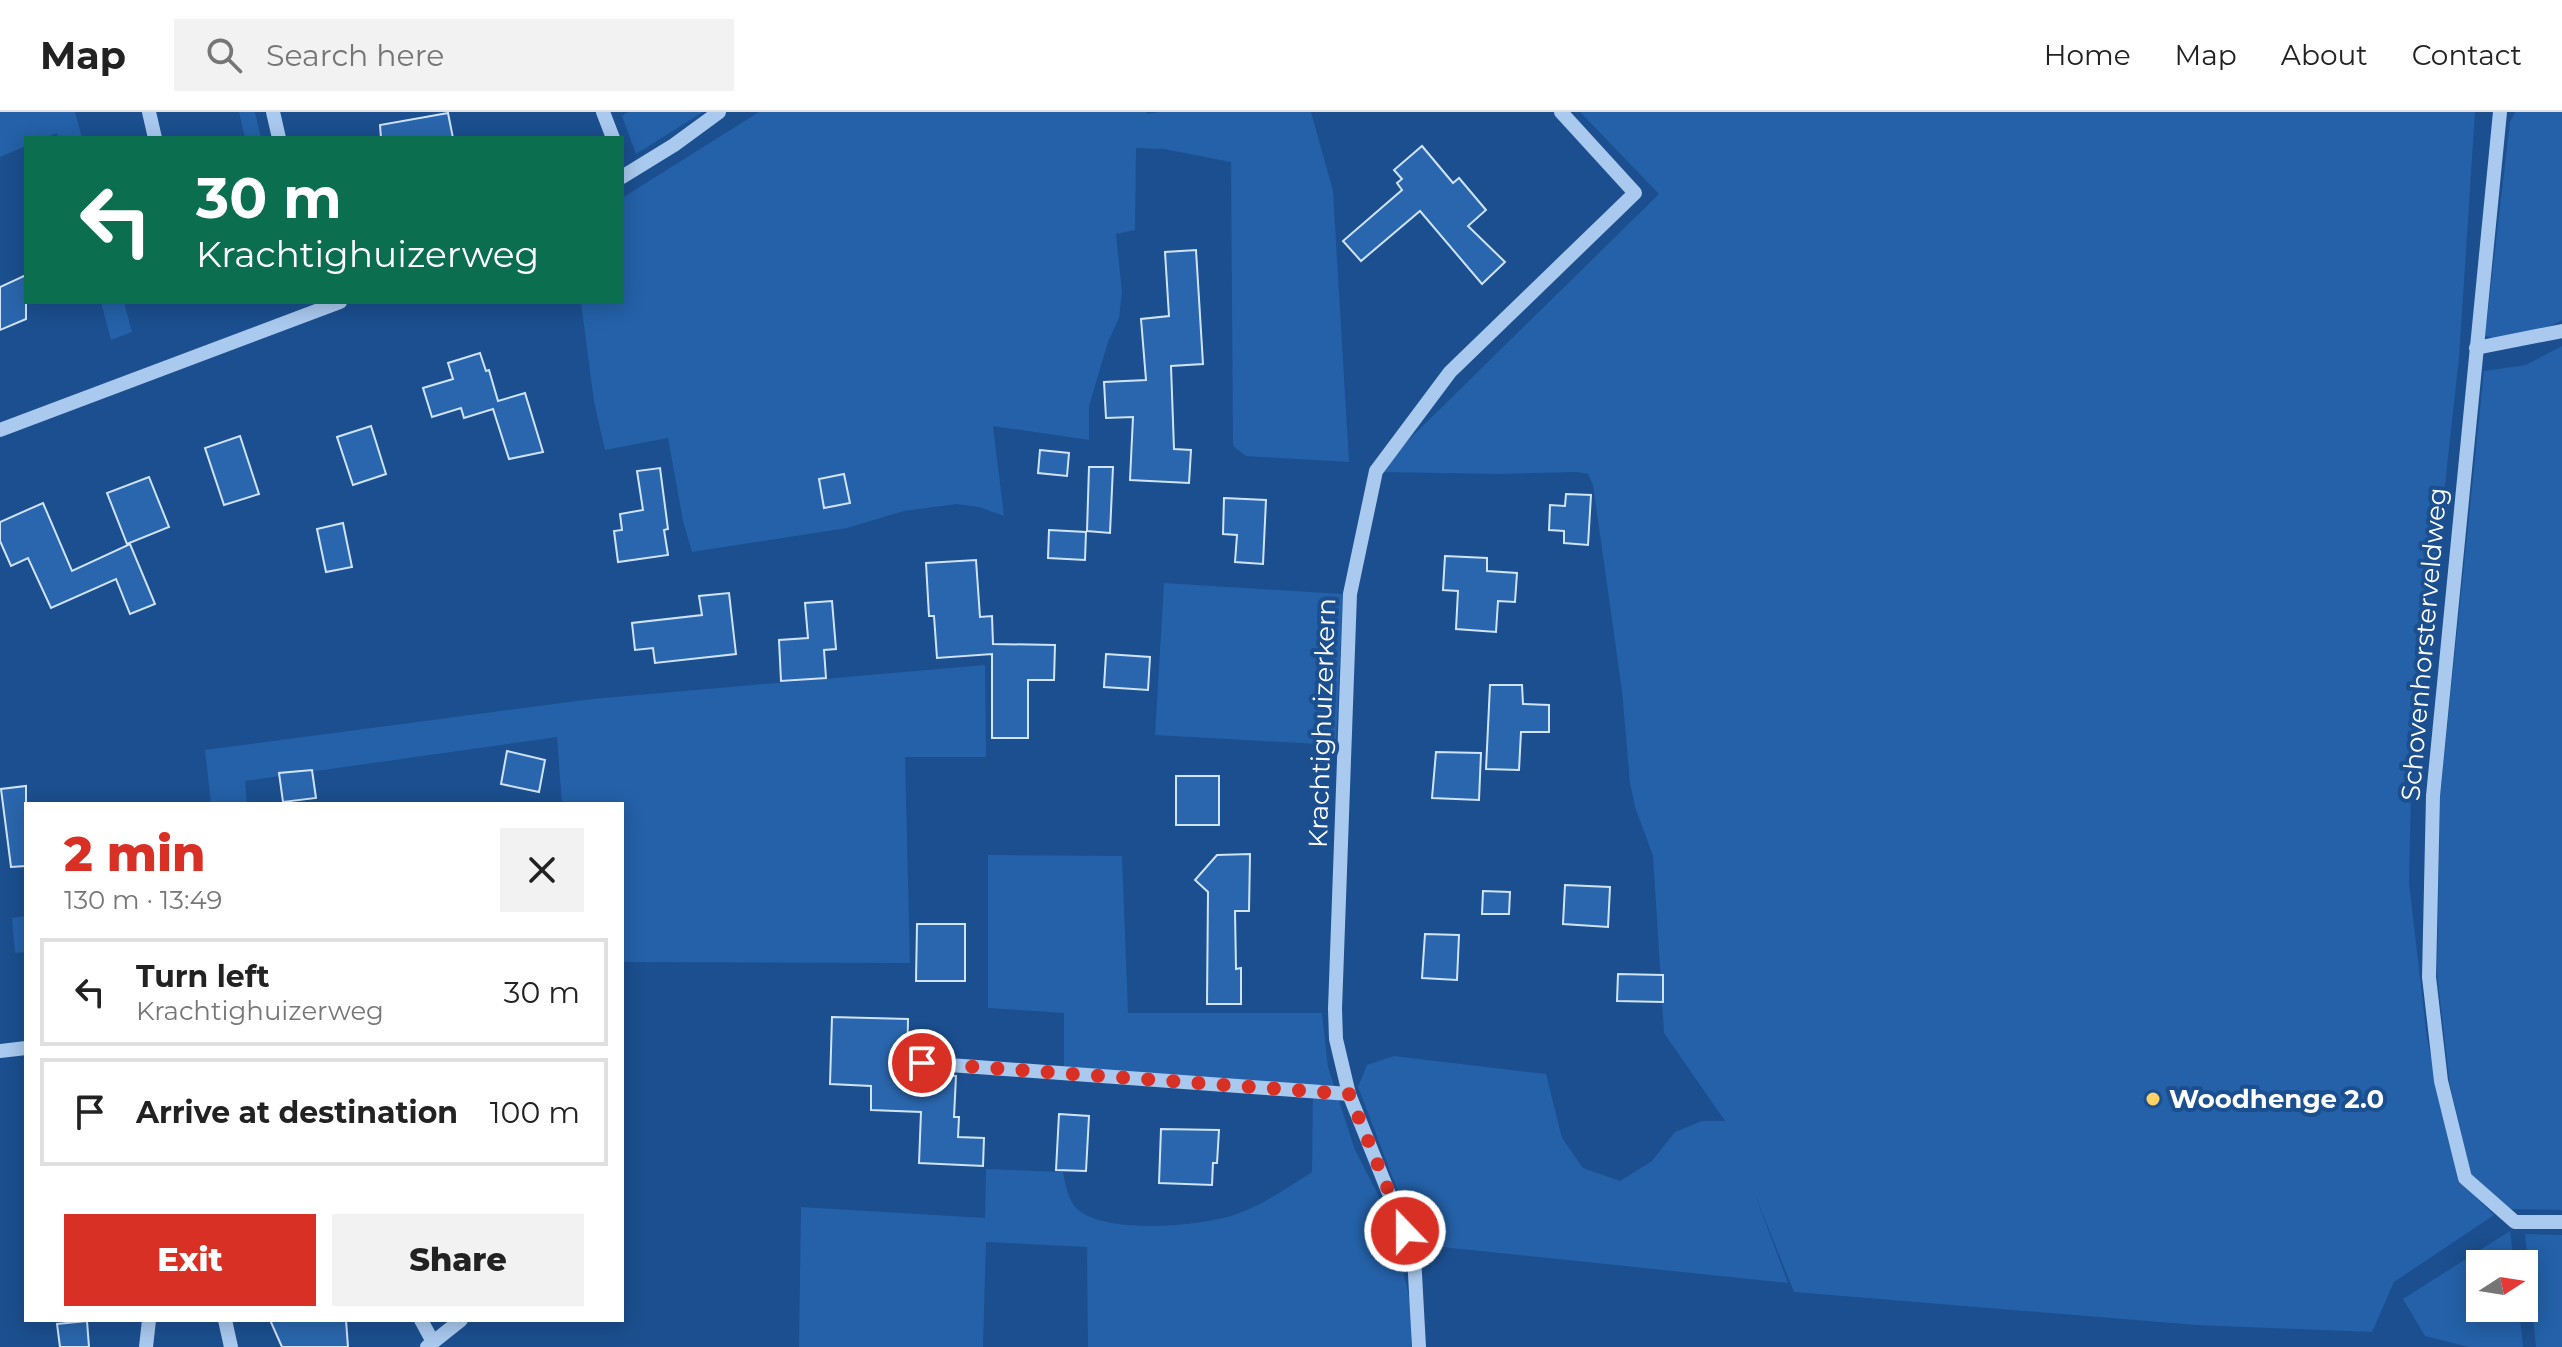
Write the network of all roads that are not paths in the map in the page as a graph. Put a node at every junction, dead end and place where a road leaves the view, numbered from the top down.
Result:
1 (149, 112) edge
2 (273, 112) edge
3 (603, 112) edge
4 (719, 112) edge
5 (1561, 112) edge
6 (2500, 112) edge
7 (155, 136) edge
8 (279, 136) edge
9 (612, 136) edge
10 (624, 170) edge
11 (316, 306) edge
12 (2562, 331) edge
13 (2476, 348) junction
14 (0, 430) edge
15 (24, 1048) edge
16 (0, 1051) edge
17 (922, 1063) dead end
18 (1349, 1094) junction
19 (2562, 1222) edge
20 (149, 1322) edge
21 (225, 1322) edge
22 (422, 1322) edge
23 (459, 1322) edge
24 (430, 1345) edge
25 (146, 1347) edge
26 (231, 1347) edge
27 (1419, 1347) edge

1 - 7 street
2 - 8 street
3 - 9 street
4 - 10 street
5 - 18 street, Krachtighuizerkern
6 - 13 street, Schovenhorsterveldweg
11 - 14 street
12 - 13 street
13 - 19 street, Schovenhorsterveldweg
15 - 16 street
17 - 18 street
18 - 27 street, Krachtighuizerkern
20 - 25 street
21 - 26 street
22 - 24 street
23 - 24 street

